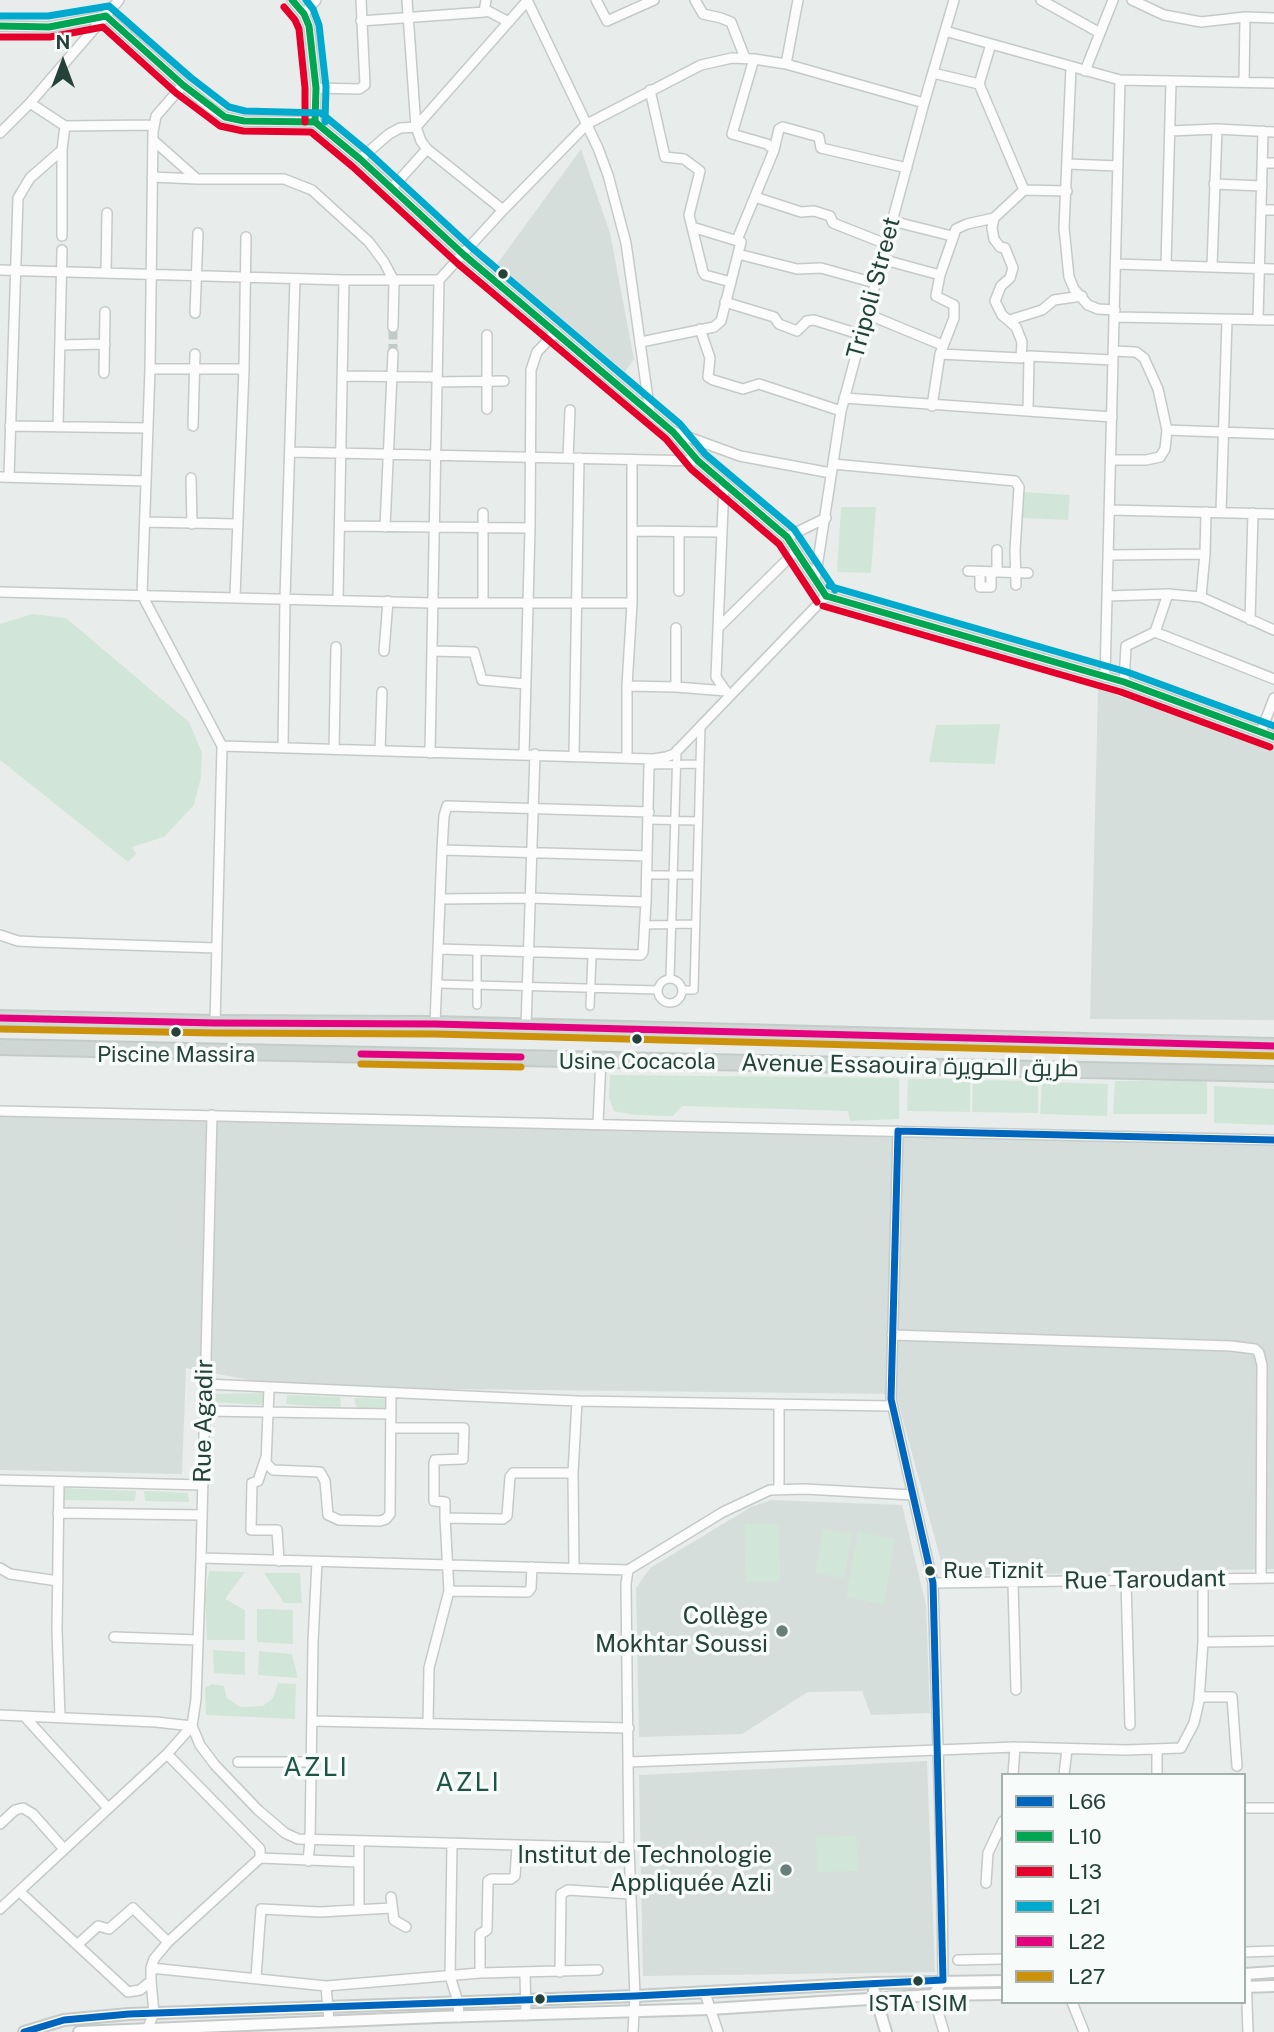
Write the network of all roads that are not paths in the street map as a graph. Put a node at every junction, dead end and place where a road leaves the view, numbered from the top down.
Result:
1 (119, 0) edge
2 (292, 0) edge
3 (316, 0) edge
4 (360, 0) edge
5 (407, 0) edge
6 (527, 0) edge
7 (596, 0) edge
8 (654, 0) edge
9 (695, 0) edge
10 (798, 0) edge
11 (954, 0) edge
12 (1041, 0) edge
13 (1113, 0) edge
14 (1132, 0) edge
15 (486, 5) edge
16 (304, 13) junction
17 (106, 16) junction
18 (1245, 17) junction
19 (408, 18) junction
20 (1274, 18) edge
21 (361, 21) junction
22 (509, 22) junction
23 (0, 26) edge
24 (945, 31) junction
25 (1100, 33) junction
26 (991, 44) junction
27 (750, 58) junction
28 (786, 64) junction
29 (1070, 67) junction
30 (1085, 71) junction
31 (933, 73) junction
32 (1120, 80) junction
33 (1171, 82) junction
34 (1244, 82) junction
35 (1274, 83) edge
36 (979, 84) junction
37 (183, 85) junction
38 (316, 88) junction
39 (650, 90) junction
40 (30, 103) junction
41 (923, 103) junction
42 (314, 122) junction
43 (587, 124) junction
44 (154, 125) junction
45 (65, 126) junction
46 (416, 127) junction
47 (1217, 129) junction
48 (1170, 131) junction
49 (1262, 131) junction
50 (1274, 132) edge
51 (0, 133) edge
52 (153, 140) junction
53 (427, 149) junction
54 (62, 150) junction
55 (774, 150) junction
56 (360, 159) junction
57 (1262, 163) junction
58 (1274, 163) edge
59 (1068, 164) junction
60 (1118, 166) junction
61 (907, 168) junction
62 (152, 177) junction
63 (197, 179) junction
64 (1214, 184) junction
65 (1262, 186) junction
66 (392, 188) junction
67 (1024, 190) junction
68 (1067, 191) junction
69 (755, 197) junction
70 (503, 210) junction
71 (1261, 210) junction
72 (1274, 210) edge
73 (107, 212) dead end
74 (994, 218) junction
75 (892, 221) junction
76 (692, 227) junction
77 (198, 233) dead end
78 (62, 236) dead end
79 (952, 236) junction
80 (246, 237) dead end
81 (737, 240) junction
82 (886, 244) junction
83 (62, 250) dead end
84 (738, 254) junction
85 (464, 255) junction
86 (881, 259) junction
87 (1116, 264) junction
88 (1166, 265) junction
89 (1212, 266) junction
90 (1259, 269) junction
91 (1274, 269) edge
92 (0, 270) edge
93 (16, 271) junction
94 (62, 272) junction
95 (106, 273) junction
96 (150, 273) junction
97 (195, 274) junction
98 (940, 275) junction
99 (245, 277) junction
100 (295, 279) junction
101 (344, 280) junction
102 (439, 280) junction
103 (394, 281) junction
104 (731, 282) junction
105 (875, 283) junction
106 (1082, 296) junction
107 (725, 302) junction
108 (105, 312) dead end
109 (195, 313) dead end
110 (867, 314) junction
111 (1115, 314) junction
112 (1010, 320) junction
113 (1227, 320) junction
114 (1258, 320) junction
115 (1274, 320) edge
116 (393, 327) tunnel mouth
117 (700, 329) junction
118 (556, 332) junction
119 (487, 335) dead end
120 (862, 335) junction
121 (641, 342) junction
122 (105, 344) junction
123 (60, 345) junction
124 (941, 349) junction
125 (393, 353) tunnel mouth
126 (195, 354) dead end
127 (1113, 356) junction
128 (1025, 357) junction
129 (150, 369) junction
130 (195, 369) junction
131 (244, 369) junction
132 (104, 373) dead end
133 (342, 376) junction
134 (393, 376) junction
135 (437, 380) junction
136 (487, 381) junction
137 (504, 381) dead end
138 (844, 398) junction
139 (932, 406) junction
140 (486, 409) dead end
141 (570, 410) dead end
142 (841, 411) junction
143 (1028, 411) junction
144 (650, 412) junction
145 (1112, 417) junction
146 (10, 426) junction
147 (193, 426) dead end
148 (58, 427) junction
149 (148, 428) junction
150 (1167, 430) junction
151 (673, 432) junction
152 (1222, 432) junction
153 (1274, 433) edge
154 (290, 452) junction
155 (341, 453) junction
156 (388, 453) junction
157 (436, 455) junction
158 (530, 457) junction
159 (568, 458) junction
160 (579, 458) junction
161 (632, 460) junction
162 (1112, 460) junction
163 (698, 461) junction
164 (832, 468) junction
165 (4, 477) edge
166 (191, 478) dead end
167 (146, 481) junction
168 (724, 484) junction
169 (1111, 510) junction
170 (1206, 512) junction
171 (1221, 512) junction
172 (483, 513) dead end
173 (1253, 513) junction
174 (1274, 514) edge
175 (826, 518) junction
176 (145, 522) junction
177 (191, 524) junction
178 (237, 524) junction
179 (340, 526) junction
180 (385, 527) junction
181 (434, 527) junction
182 (483, 527) junction
183 (530, 528) junction
184 (632, 531) junction
185 (679, 532) junction
186 (722, 532) junction
187 (787, 537) junction
188 (997, 550) dead end
189 (796, 551) junction
190 (1205, 554) junction
191 (1109, 555) junction
192 (968, 571) dead end
193 (980, 572) junction
194 (994, 572) junction
195 (1015, 573) junction
196 (1028, 573) dead end
197 (815, 580) junction
198 (1016, 585) dead end
199 (679, 591) dead end
200 (0, 592) edge
201 (1168, 594) junction
202 (142, 595) junction
203 (235, 596) junction
204 (826, 596) junction
205 (1108, 596) junction
206 (1201, 597) junction
207 (285, 598) junction
208 (338, 599) junction
209 (387, 601) junction
210 (482, 602) junction
211 (432, 603) junction
212 (632, 603) junction
213 (528, 604) junction
214 (577, 604) junction
215 (1250, 620) junction
216 (676, 628) dead end
217 (718, 628) junction
218 (1274, 630) edge
219 (1155, 632) junction
220 (336, 647) dead end
221 (384, 651) dead end
222 (432, 651) junction
223 (1105, 677) junction
224 (1274, 679) edge
225 (1124, 682) junction
226 (526, 684) junction
227 (627, 686) junction
228 (676, 687) junction
229 (382, 692) dead end
230 (728, 693) junction
231 (1274, 698) edge
232 (701, 724) junction
233 (1261, 732) junction
234 (1274, 737) edge
235 (222, 746) junction
236 (283, 748) junction
237 (334, 749) junction
238 (677, 749) junction
239 (380, 751) junction
240 (430, 753) junction
241 (524, 754) junction
242 (535, 754) junction
243 (575, 756) junction
244 (627, 758) junction
245 (651, 762) junction
246 (677, 764) junction
247 (699, 764) junction
248 (533, 808) junction
249 (649, 816) junction
250 (675, 820) junction
251 (698, 821) junction
252 (442, 850) junction
253 (532, 851) junction
254 (648, 856) junction
255 (647, 875) junction
256 (673, 875) junction
257 (697, 876) junction
258 (530, 898) junction
259 (440, 899) junction
260 (646, 902) junction
261 (672, 924) junction
262 (644, 925) junction
263 (695, 925) junction
264 (0, 934) edge
265 (216, 948) junction
266 (438, 949) junction
267 (477, 951) junction
268 (529, 954) junction
269 (592, 956) junction
270 (670, 978) junction
271 (437, 984) junction
272 (477, 985) junction
273 (527, 988) junction
274 (591, 988) junction
275 (657, 990) junction
276 (682, 990) junction
277 (477, 1005) dead end
278 (590, 1006) dead end
279 (0, 1018) edge
280 (215, 1023) junction
281 (435, 1024) junction
282 (526, 1027) junction
283 (1274, 1046) edge
284 (0, 1047) edge
285 (601, 1059) junction
286 (1274, 1074) edge
287 (0, 1111) edge
288 (212, 1115) junction
289 (598, 1124) junction
290 (898, 1131) junction
291 (1274, 1140) edge
292 (892, 1335) junction
293 (205, 1384) junction
294 (269, 1389) junction
295 (391, 1393) junction
296 (577, 1401) junction
297 (779, 1406) junction
298 (891, 1406) junction
299 (204, 1411) junction
300 (268, 1412) junction
301 (391, 1414) junction
302 (391, 1428) junction
303 (266, 1455) junction
304 (573, 1473) junction
305 (0, 1480) edge
306 (59, 1482) junction
307 (203, 1485) junction
308 (779, 1488) junction
309 (912, 1495) junction
310 (58, 1513) junction
311 (202, 1515) junction
312 (445, 1518) junction
313 (201, 1558) junction
314 (279, 1561) junction
315 (317, 1562) junction
316 (446, 1566) junction
317 (531, 1567) junction
318 (574, 1567) junction
319 (0, 1568) edge
320 (628, 1570) junction
321 (1274, 1577) edge
322 (1261, 1578) junction
323 (1126, 1580) junction
324 (1203, 1580) junction
325 (58, 1581) junction
326 (933, 1583) junction
327 (1013, 1583) junction
328 (449, 1591) junction
329 (114, 1637) dead end
330 (198, 1640) junction
331 (1274, 1641) edge
332 (1203, 1642) junction
333 (1016, 1690) dead end
334 (1199, 1697) junction
335 (0, 1715) edge
336 (24, 1716) junction
337 (60, 1717) junction
338 (312, 1721) junction
339 (428, 1724) junction
340 (1130, 1725) dead end
341 (192, 1726) junction
342 (629, 1728) junction
343 (1015, 1747) junction
344 (939, 1749) junction
345 (1067, 1749) junction
346 (1157, 1750) junction
347 (167, 1754) junction
348 (238, 1762) dead end
349 (312, 1762) junction
350 (629, 1762) junction
351 (1237, 1766) dead end
352 (1013, 1773) edge
353 (1065, 1773) edge
354 (1157, 1773) edge
355 (108, 1808) junction
356 (1246, 1808) edge
357 (1274, 1808) edge
358 (0, 1824) edge
359 (1001, 1832) edge
360 (310, 1841) junction
361 (359, 1842) junction
362 (452, 1844) junction
363 (517, 1846) junction
364 (629, 1848) junction
365 (64, 1849) junction
366 (260, 1858) junction
367 (308, 1861) junction
368 (358, 1862) junction
369 (986, 1883) dead end
370 (20, 1892) junction
371 (631, 1894) junction
372 (391, 1897) dead end
373 (359, 1908) junction
374 (391, 1908) junction
375 (0, 1909) edge
376 (406, 1927) dead end
377 (168, 1942) junction
378 (77, 1945) junction
379 (1274, 1951) edge
380 (1246, 1952) edge
381 (1001, 1959) edge
382 (958, 1960) dead end
383 (151, 1968) junction
384 (598, 1970) dead end
385 (560, 1972) junction
386 (1274, 1972) edge
387 (480, 1973) junction
388 (525, 1973) junction
389 (1246, 1974) edge
390 (450, 1976) junction
391 (256, 1977) junction
392 (151, 1980) junction
393 (943, 1980) junction
394 (1001, 1981) edge
395 (873, 1983) junction
396 (326, 1986) junction
397 (1274, 1986) edge
398 (1246, 1987) edge
399 (705, 1993) junction
400 (1001, 1994) edge
401 (933, 1995) junction
402 (635, 1996) junction
403 (875, 1998) junction
404 (525, 1999) junction
405 (458, 2002) junction
406 (1246, 2002) edge
407 (1073, 2004) edge
408 (328, 2008) junction
409 (710, 2009) junction
410 (634, 2011) junction
411 (154, 2013) junction
412 (526, 2015) junction
413 (459, 2017) junction
414 (329, 2021) junction
415 (243, 2028) edge
416 (146, 2030) edge
417 (24, 2032) edge
418 (79, 2032) edge
419 (633, 2032) edge
420 (718, 2032) edge
421 (886, 2032) edge
422 (944, 2032) edge
423 (1084, 2032) edge
424 (1248, 2032) edge

1 - 17 street
2 - 16 street
3 - 16 street
4 - 21 street
5 - 19 street
6 - 22 street
6 - 43 street
7 - 8 street
9 - 27 street
10 - 28 street
11 - 24 street, Tripoli Street
12 - 25 street
13 - 25 street
14 - 18 street
15 - 19 street
15 - 22 street
16 - 38 street
17 - 23 street
17 - 37 street
17 - 40 street
18 - 20 street
18 - 34 street
19 - 21 street
19 - 46 street
21 - 38 street
22 - 46 street
24 - 26 street
24 - 31 street, Tripoli Street
25 - 30 street
26 - 29 street
26 - 36 street
27 - 28 street
27 - 39 street
27 - 55 street
28 - 41 street
29 - 30 street
29 - 59 street
30 - 32 street
31 - 36 street
31 - 41 street, Tripoli Street
32 - 33 street
32 - 60 street
33 - 34 street
33 - 48 street
34 - 35 street
36 - 67 street
37 - 42 street
37 - 44 street
38 - 42 street
39 - 43 street
39 - 76 street
40 - 45 street
40 - 51 street
41 - 61 street, Tripoli Street
42 - 56 street
43 - 70 street
43 - 121 street
44 - 45 street
44 - 52 street
45 - 54 street
46 - 53 street
46 - 56 street
47 - 48 street
47 - 49 street
47 - 64 street
48 - 88 street
49 - 50 street
49 - 57 street
52 - 62 street
52 - 63 street
53 - 66 street
53 - 70 street
54 - 78 street
54 - 93 street
55 - 61 street
55 - 69 street
56 - 66 street
57 - 58 street
57 - 65 street
59 - 60 street
59 - 68 street
60 - 87 street
61 - 75 street, Tripoli Street
62 - 63 street
62 - 96 street
63 - 103 street
64 - 65 street
64 - 89 street
65 - 71 street
66 - 85 street
67 - 68 street
67 - 74 street
68 - 106 street
69 - 81 street
69 - 82 street
70 - 85 street
71 - 72 street
71 - 90 street
73 - 95 street
74 - 79 street
74 - 112 street
75 - 79 street
75 - 82 street, Tripoli Street
76 - 81 street
76 - 104 street
77 - 97 street
79 - 98 street
80 - 99 street
81 - 84 street
82 - 86 street, Tripoli Street
83 - 94 street
84 - 104 street
84 - 105 street
85 - 102 street
85 - 118 street
86 - 98 street
86 - 105 street, Tripoli Street
87 - 88 street
87 - 111 street
88 - 89 street
89 - 90 street
90 - 91 street
90 - 114 street
92 - 93 street
93 - 94 street
93 - 146 street
94 - 95 street
94 - 123 street
95 - 96 street
96 - 97 street
96 - 129 street
97 - 99 street
97 - 109 street
98 - 124 street
99 - 100 street
99 - 131 street
100 - 101 street
100 - 154 street
101 - 103 street
101 - 133 street
102 - 103 street
102 - 135 street
103 - 116 street
104 - 107 street
105 - 110 street, Tripoli Street
106 - 111 street
106 - 112 street
107 - 117 street
107 - 120 street
108 - 122 street
110 - 120 street, Tripoli Street
110 - 124 street
111 - 113 street
111 - 127 street
112 - 128 street
113 - 114 street
113 - 152 street
114 - 115 street
117 - 121 street
117 - 142 street
118 - 144 street
118 - 158 street
119 - 136 street
120 - 138 street, Tripoli Street
121 - 144 street
122 - 123 street
122 - 132 street
123 - 148 street
124 - 128 street
124 - 139 street
125 - 134 street
126 - 130 street
127 - 128 street
127 - 145 street
127 - 150 street
128 - 143 street
129 - 130 street
129 - 149 street
130 - 131 street
130 - 147 street
131 - 178 street
133 - 134 street
133 - 155 street
134 - 135 street
134 - 156 street
135 - 136 street
135 - 157 street
136 - 137 street
136 - 140 street
138 - 139 street
138 - 142 street, Tripoli Street
139 - 143 street
141 - 159 street
142 - 164 street, Tripoli Street
143 - 145 street
144 - 151 street
145 - 162 street
146 - 148 street
146 - 165 street
148 - 149 street
149 - 167 street
150 - 152 street
150 - 162 street
151 - 163 street
151 - 164 street
152 - 153 street
152 - 171 street
154 - 155 street
154 - 207 street
155 - 156 street
155 - 179 street
156 - 157 street
156 - 180 street
157 - 158 street
157 - 181 street
158 - 159 street
158 - 183 street
159 - 160 street
160 - 161 street
160 - 214 street
161 - 163 street
161 - 184 street
162 - 169 street
163 - 168 street
164 - 175 street, Tripoli Street
164 - 195 street
165 - 167 street
166 - 177 street
167 - 176 street
168 - 186 street
168 - 187 street
169 - 170 street
169 - 191 street
170 - 171 street
170 - 190 street
171 - 173 street
172 - 182 street
173 - 174 street
173 - 215 street
175 - 187 street
175 - 197 street, Tripoli Street
176 - 177 street
176 - 202 street
177 - 178 street
178 - 203 street
179 - 180 street
179 - 208 street
180 - 181 street
181 - 182 street
181 - 211 street
182 - 183 street
182 - 210 street
183 - 213 street
184 - 185 street
184 - 212 street
185 - 186 street
185 - 199 street
186 - 217 street
187 - 189 street
188 - 194 street
189 - 197 street
189 - 217 street
190 - 191 street
190 - 206 street
191 - 205 street
192 - 193 street
193 - 194 street
193 - 194 street
194 - 195 street
195 - 196 street
195 - 198 street
197 - 204 street
200 - 202 street
201 - 205 street
201 - 206 street
201 - 219 street
202 - 203 street
202 - 235 street
203 - 207 street
204 - 223 street
204 - 230 street
205 - 223 street
206 - 215 street
207 - 208 street
207 - 236 street
208 - 209 street
209 - 211 street
209 - 221 street
210 - 211 street
210 - 213 street
211 - 222 street
212 - 214 street
212 - 227 street
213 - 214 street
213 - 226 street
214 - 243 street
215 - 218 street
216 - 228 street
217 - 230 street
219 - 224 street
219 - 225 street
220 - 237 street
222 - 226 street
222 - 240 street
223 - 225 street
225 - 233 street
226 - 241 street
227 - 228 street
227 - 244 street
228 - 230 street
229 - 239 street
230 - 232 street
231 - 233 street
232 - 238 street
232 - 247 street
233 - 234 street
235 - 236 street
235 - 265 street
236 - 237 street
237 - 239 street
238 - 245 street
238 - 246 street
239 - 240 street
240 - 241 street
241 - 242 street
242 - 243 street
242 - 248 street
243 - 244 street
244 - 245 street
245 - 246 street
245 - 249 street
246 - 247 street
246 - 250 street
247 - 251 street
248 - 249 street
248 - 252 street
248 - 253 street
249 - 250 street
249 - 254 street
250 - 251 street
250 - 256 street
251 - 257 street
252 - 253 street
252 - 259 street
253 - 254 street
253 - 258 street
254 - 255 street
255 - 256 street
255 - 260 street
256 - 257 street
256 - 261 street
257 - 263 street
258 - 259 street
258 - 260 street
258 - 268 street
259 - 266 street
260 - 262 street
261 - 262 street
261 - 263 street
261 - 270 street
262 - 269 street
263 - 276 street
264 - 265 street
265 - 280 street
266 - 267 street
266 - 271 street
267 - 268 street
267 - 272 street
268 - 269 street
268 - 273 street
269 - 274 street
270 - 275 street
270 - 276 street
271 - 272 street
271 - 281 street
272 - 273 street
272 - 277 street
273 - 274 street
273 - 282 street
274 - 275 street
274 - 278 street
275 - 276 street
279 - 280 main road, Avenue Essaouira طريق الصويرة
280 - 281 main road, Avenue Essaouira طريق الصويرة
281 - 282 main road, Avenue Essaouira طريق الصويرة
282 - 283 main road, Avenue Essaouira طريق الصويرة
284 - 285 main road, Avenue Essaouira طريق الصويرة
285 - 286 main road, Avenue Essaouira طريق الصويرة
285 - 289 street
287 - 288 street
288 - 289 street
288 - 293 street, Rue Agadir
289 - 290 street
290 - 291 street
290 - 292 street
292 - 298 street
292 - 322 street
293 - 294 street
293 - 299 street, Rue Agadir
294 - 295 street
294 - 300 street
295 - 296 street
295 - 301 street
296 - 297 street
296 - 304 street
297 - 298 street
297 - 308 street
298 - 309 street
299 - 300 street
299 - 307 street, Rue Agadir
300 - 301 street
300 - 303 street
301 - 302 street
302 - 303 street
302 - 312 street
303 - 314 street
304 - 312 street
304 - 318 street
305 - 306 street
306 - 307 street
306 - 310 street
307 - 311 street, Rue Agadir
308 - 309 street
308 - 320 street
309 - 326 street
310 - 311 street
310 - 325 street
311 - 313 street, Rue Agadir
312 - 316 street
313 - 314 street
313 - 330 street, Rue Agadir
314 - 315 street
315 - 316 street
315 - 338 street
316 - 317 street
316 - 328 street
317 - 318 street
317 - 328 street
318 - 320 street
319 - 325 street
320 - 342 street
321 - 322 street, Rue Taroudant
322 - 324 street, Rue Taroudant
323 - 324 street, Rue Taroudant
323 - 327 street, Rue Taroudant
323 - 340 street
324 - 332 street
325 - 337 street
326 - 327 street, Rue Taroudant
326 - 344 street
327 - 333 street
328 - 339 street
329 - 330 street
330 - 341 street, Rue Agadir
331 - 332 street
332 - 334 street
334 - 346 street
334 - 351 street
335 - 336 street
336 - 337 street
336 - 355 street
337 - 341 street
338 - 339 street
338 - 349 street
339 - 342 street
341 - 347 street
341 - 360 street
342 - 350 street
343 - 344 street
343 - 345 street
343 - 352 street
344 - 350 street
344 - 393 street
345 - 346 street
345 - 353 street
346 - 354 street
347 - 355 street
347 - 366 street
348 - 349 street
349 - 360 street
350 - 364 street
355 - 365 street
356 - 357 street
358 - 365 street
359 - 369 street
360 - 361 street
360 - 367 street
361 - 362 street
361 - 368 street
362 - 363 street
362 - 390 street
363 - 364 street
363 - 387 street
364 - 371 street
365 - 370 street
366 - 367 street
366 - 377 street
367 - 368 street
368 - 373 street
370 - 375 street
370 - 378 street
371 - 385 street
371 - 402 street
372 - 374 street
373 - 374 street
373 - 391 street
374 - 376 street
377 - 378 street
377 - 383 street
378 - 392 street
379 - 380 street
381 - 382 street
383 - 391 street
383 - 392 street
384 - 385 street
385 - 388 street
386 - 389 street
387 - 388 street
387 - 390 street
388 - 404 street
390 - 396 street
390 - 405 street
391 - 396 street
392 - 411 street
393 - 394 street
393 - 395 street
393 - 401 street
395 - 399 street
395 - 403 street
396 - 408 street
397 - 398 street
399 - 402 street
399 - 409 street
400 - 401 street
401 - 403 street
401 - 422 street
402 - 404 street
402 - 410 street
403 - 409 street
403 - 421 street
404 - 405 street
404 - 412 street
405 - 408 street
405 - 413 street
406 - 424 street
407 - 423 street
408 - 411 street
408 - 414 street
409 - 410 street
409 - 420 street
410 - 412 street
410 - 419 street
411 - 416 street
411 - 417 street
412 - 413 street
413 - 414 street
414 - 415 street
415 - 416 street
416 - 418 street

